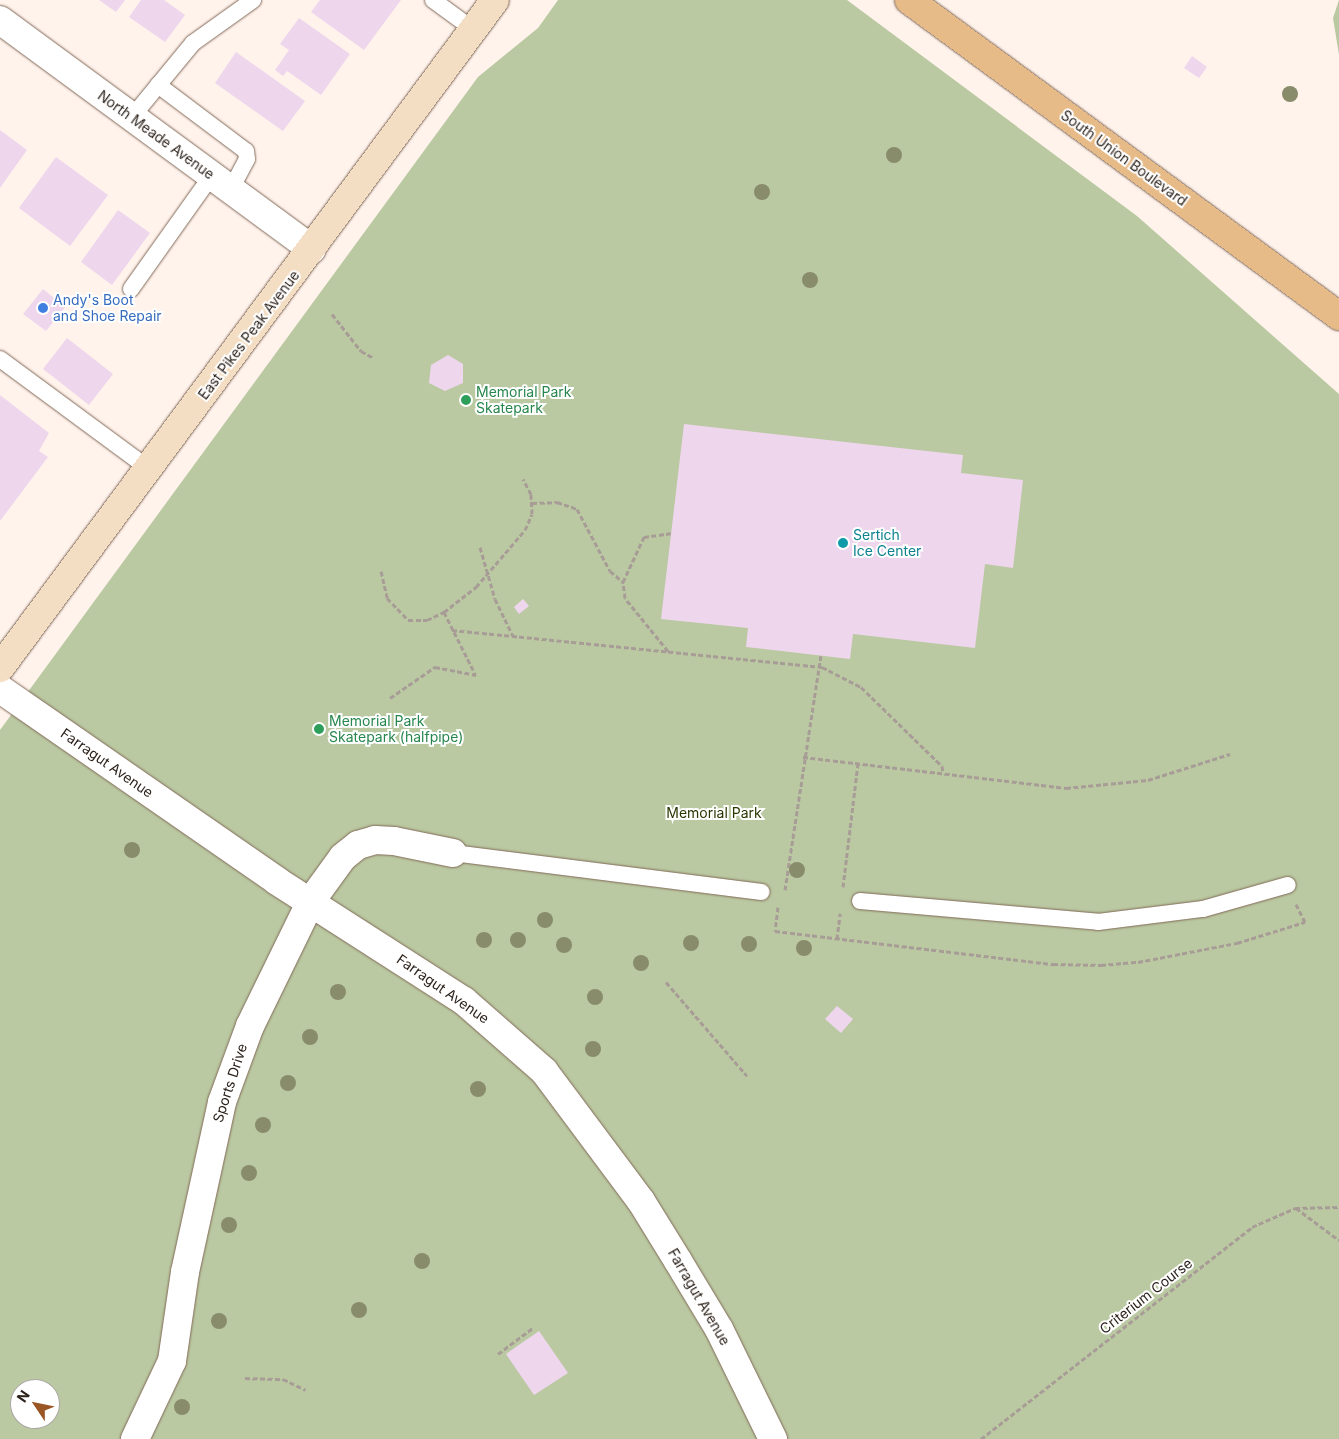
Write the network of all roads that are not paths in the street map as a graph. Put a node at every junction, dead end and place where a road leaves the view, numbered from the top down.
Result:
1 (253, 0) edge
2 (433, 0) edge
3 (495, 0) edge
4 (909, 0) edge
5 (0, 20) edge
6 (474, 30) junction
7 (158, 85) junction
8 (132, 117) junction
9 (221, 182) junction
10 (312, 250) junction
11 (131, 289) dead end
12 (1339, 316) edge
13 (0, 359) edge
14 (149, 468) junction
15 (0, 668) edge
16 (0, 689) edge
17 (454, 853) joint
18 (1288, 885) dead end
19 (762, 892) dead end
20 (860, 901) dead end
21 (311, 902) junction
22 (135, 1439) edge
23 (773, 1439) edge

1 - 7 lane
2 - 6 lane
3 - 6 main road, East Pikes Peak Avenue
4 - 12 main road, South Union Boulevard
5 - 8 street, North Meade Avenue
6 - 10 main road, East Pikes Peak Avenue
7 - 8 lane
7 - 9 lane
8 - 9 street, North Meade Avenue
9 - 10 street, North Meade Avenue
9 - 11 lane
10 - 14 main road, East Pikes Peak Avenue
13 - 14 lane
14 - 15 main road, East Pikes Peak Avenue
16 - 21 street, Farragut Avenue
17 - 19 lane
17 - 21 street, Sports Drive
18 - 20 lane
21 - 22 street, Sports Drive
21 - 23 street, Farragut Avenue

